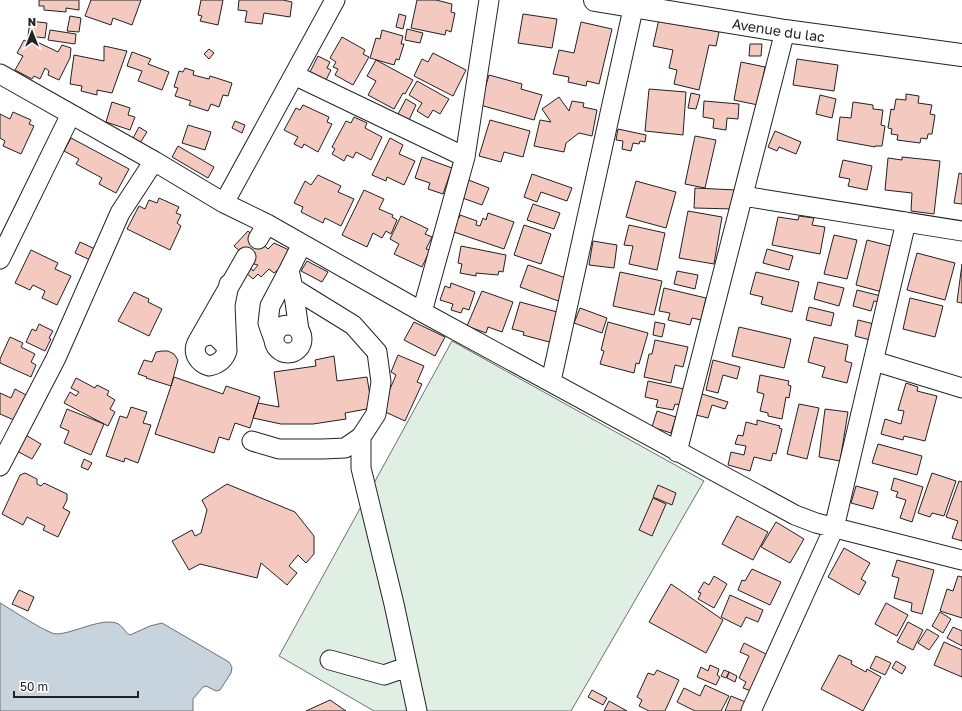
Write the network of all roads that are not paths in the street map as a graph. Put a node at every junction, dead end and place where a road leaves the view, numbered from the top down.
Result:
1 (335, 0) edge
2 (489, 0) edge
3 (595, 0) edge
4 (634, 3) edge
5 (785, 31) junction
6 (962, 56) edge
7 (0, 74) edge
8 (294, 75) junction
9 (71, 114) junction
10 (465, 157) junction
11 (154, 161) junction
12 (743, 196) junction
13 (224, 203) junction
14 (906, 222) junction
15 (962, 231) edge
16 (302, 244) junction
17 (246, 257) dead end
18 (0, 259) edge
19 (291, 279) junction
20 (229, 284) junction
21 (422, 312) junction
22 (198, 341) junction
23 (226, 346) junction
24 (874, 361) junction
25 (551, 382) junction
26 (962, 388) edge
27 (361, 436) junction
28 (252, 442) dead end
29 (677, 452) junction
30 (0, 466) edge
31 (834, 528) junction
32 (962, 560) edge
33 (330, 660) dead end
34 (407, 667) junction
35 (416, 711) edge
36 (751, 711) edge

1 - 8 street
2 - 10 street
3 - 4 main road, Avenue du lac
4 - 5 main road, Avenue du lac
4 - 25 street
5 - 6 main road, Avenue du lac
5 - 12 street
7 - 9 street
8 - 10 street
8 - 13 street
9 - 11 street
9 - 18 street
10 - 21 street
11 - 13 street
11 - 30 street
12 - 14 street
12 - 29 street
13 - 16 street
14 - 15 street
14 - 24 street
16 - 19 street
16 - 21 street
17 - 20 street
19 - 19 street
19 - 27 street
20 - 22 street
20 - 23 street
21 - 25 street
22 - 23 street
22 - 23 street
24 - 26 street
24 - 31 street
25 - 29 street
27 - 28 street
27 - 34 street
29 - 31 street
31 - 32 street
31 - 36 street
33 - 34 street
34 - 35 street

